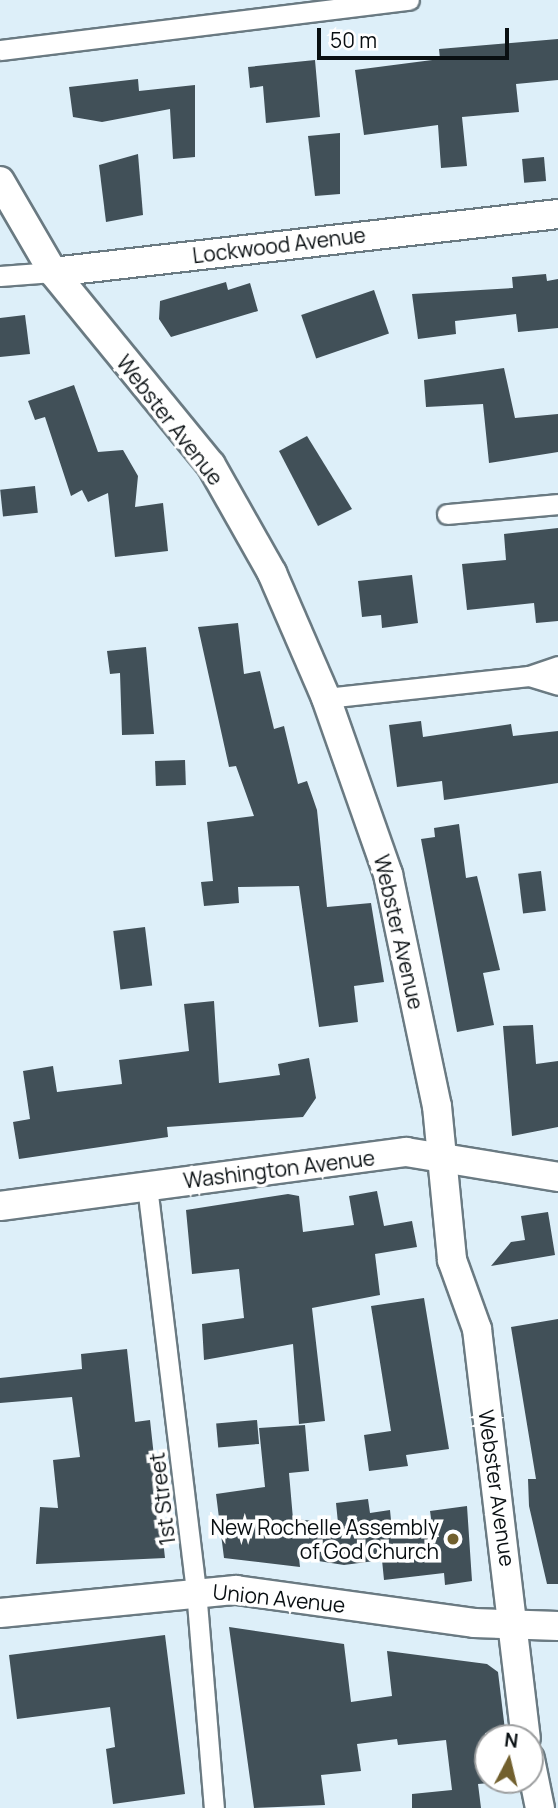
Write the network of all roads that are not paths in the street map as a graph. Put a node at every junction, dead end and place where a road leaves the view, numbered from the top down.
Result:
1 (409, 0) edge
2 (0, 50) edge
3 (0, 181) edge
4 (558, 214) edge
5 (53, 272) junction
6 (0, 276) edge
7 (558, 504) edge
8 (447, 514) dead end
9 (558, 666) edge
10 (530, 676) junction
11 (558, 685) edge
12 (326, 698) junction
13 (440, 1157) junction
14 (558, 1177) edge
15 (147, 1186) junction
16 (0, 1206) edge
17 (196, 1590) junction
18 (0, 1613) edge
19 (517, 1626) junction
20 (558, 1626) edge
21 (523, 1724) edge
22 (214, 1808) edge

1 - 2 street
3 - 5 street, Webster Avenue
4 - 5 street, Lockwood Avenue
5 - 6 street, Lockwood Avenue
5 - 12 street, Webster Avenue
7 - 8 street
9 - 10 street
10 - 11 street
10 - 12 street
12 - 13 street, Webster Avenue
13 - 14 street, Washington Avenue
13 - 15 street, Washington Avenue
13 - 19 street, Webster Avenue
15 - 16 street, Washington Avenue
15 - 17 street, 1st Street
17 - 18 street, Union Avenue
17 - 19 street, Union Avenue
17 - 22 street, 1st Street
19 - 20 street, Union Avenue
19 - 21 street, Webster Avenue

